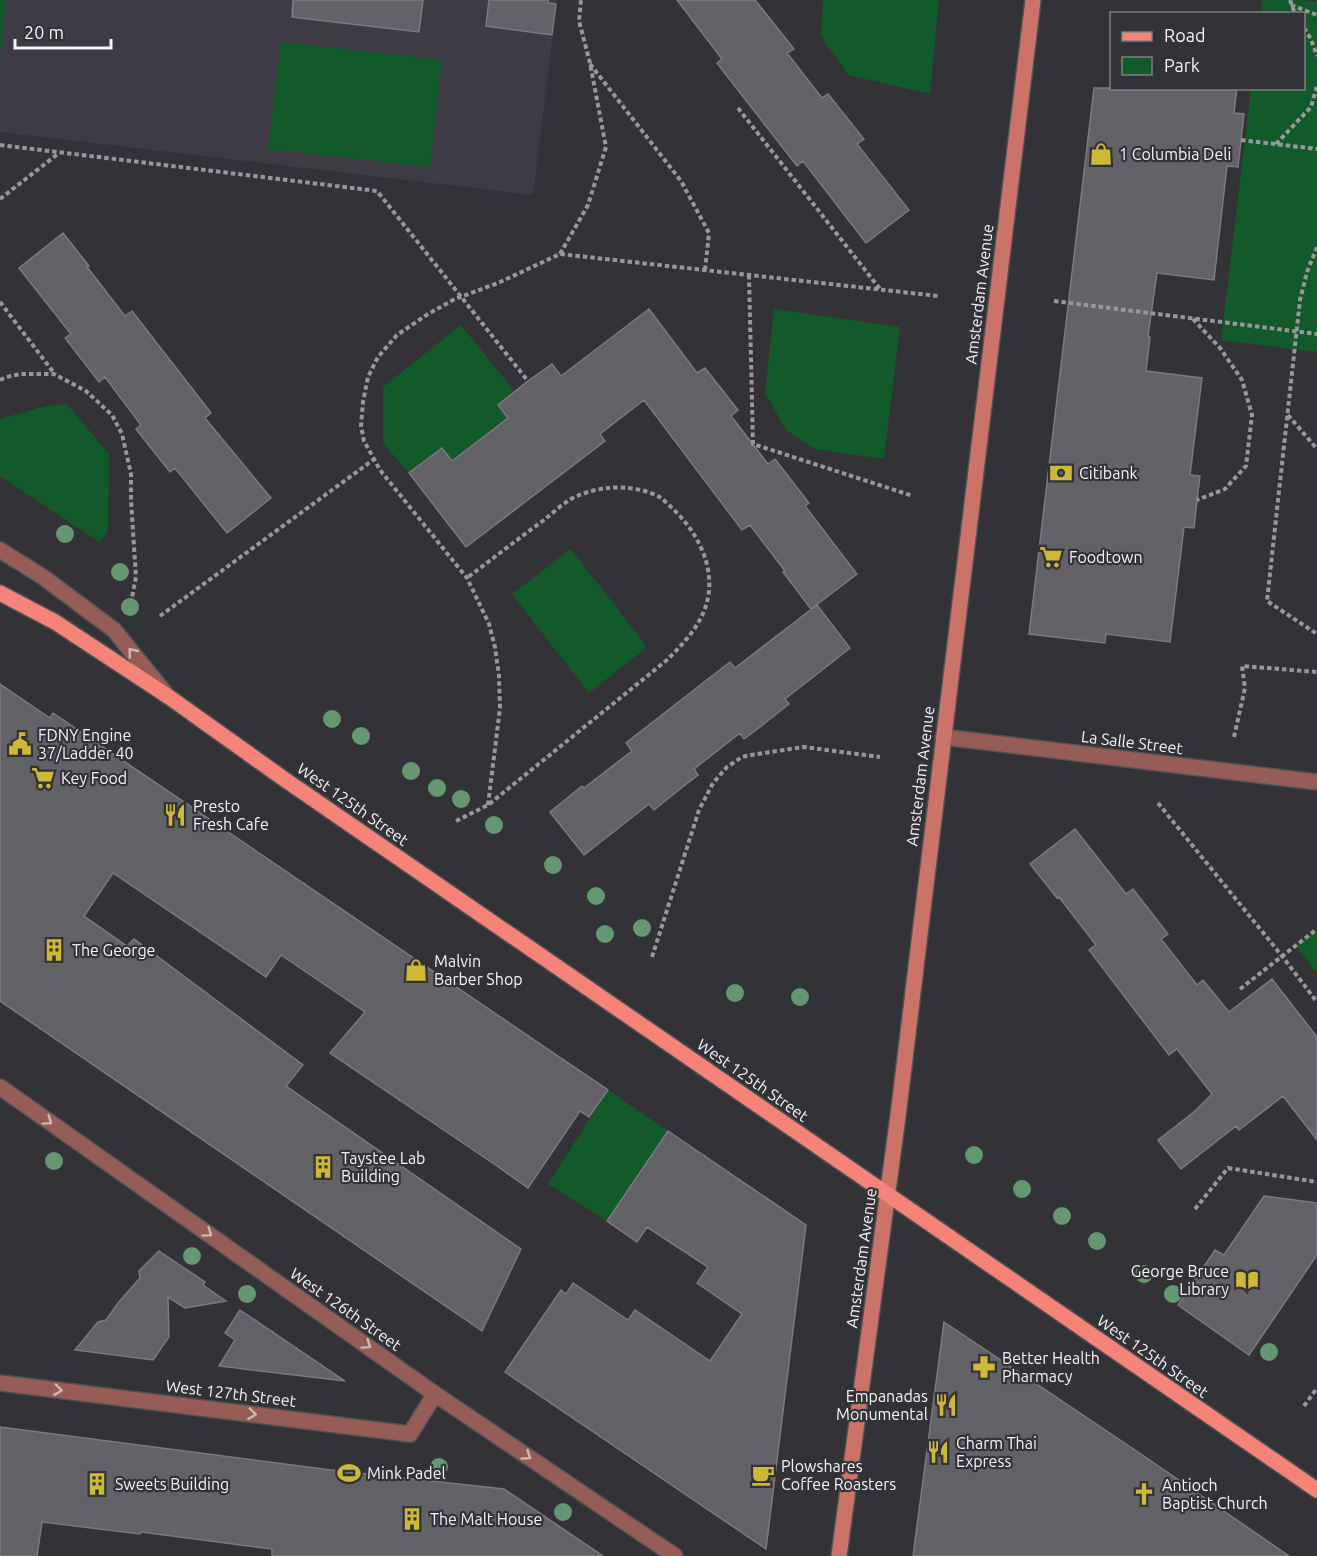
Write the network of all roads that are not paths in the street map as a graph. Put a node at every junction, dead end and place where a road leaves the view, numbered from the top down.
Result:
1 (1033, 0) edge
2 (0, 550) edge
3 (0, 593) edge
4 (169, 697) junction
5 (943, 737) junction
6 (1317, 782) edge
7 (0, 1087) edge
8 (888, 1195) junction
9 (0, 1383) edge
10 (435, 1394) junction
11 (1317, 1490) edge
12 (675, 1556) edge
13 (839, 1556) edge

1 - 5 main road, Amsterdam Avenue
4 -> 2 street, West 125th Street
3 - 4 main road, West 125th Street
4 - 8 main road, West 125th Street
5 - 6 street, La Salle Street
5 - 8 main road, Amsterdam Avenue
7 -> 10 street, West 126th Street
8 - 11 main road, West 125th Street
8 - 13 main road, Amsterdam Avenue
9 -> 10 street, West 127th Street
10 -> 12 street, West 126th Street

